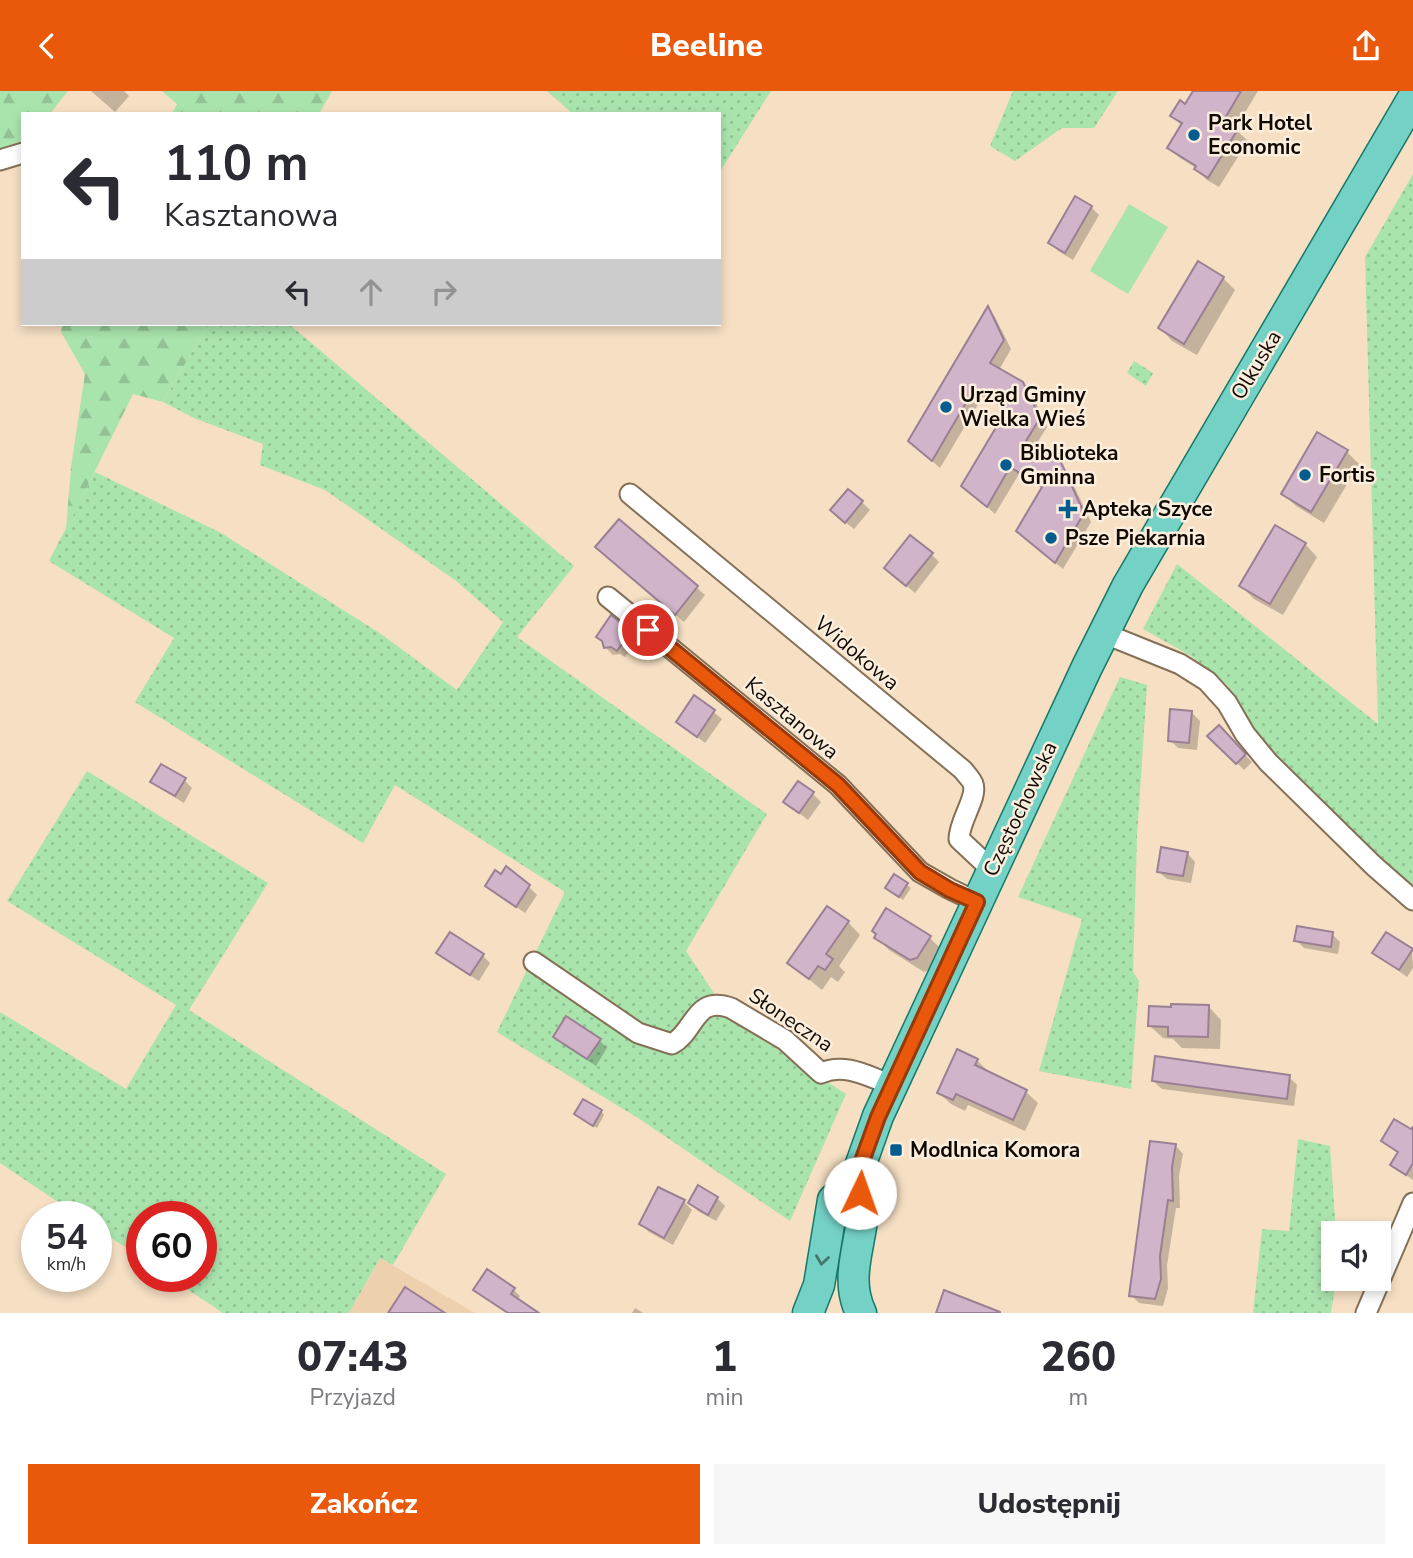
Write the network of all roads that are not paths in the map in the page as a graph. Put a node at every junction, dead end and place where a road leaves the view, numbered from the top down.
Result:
1 (1413, 98) edge
2 (21, 154) edge
3 (0, 160) edge
4 (629, 494) dead end
5 (608, 597) dead end
6 (1104, 633) junction
7 (992, 870) junction
8 (1413, 900) edge
9 (977, 902) junction
10 (534, 962) dead end
11 (892, 1085) junction
12 (856, 1178) junction
13 (1413, 1203) edge
14 (808, 1313) edge
15 (861, 1313) edge
16 (1366, 1313) edge

1 - 6 main road, Olkuska
2 - 3 street
4 - 7 street, Widokowa
5 - 9 street, Kasztanowa
6 - 7 main road, Częstochowska
6 - 8 street
7 - 9 main road, Częstochowska
9 - 11 main road, Częstochowska
10 - 11 street, Słoneczna
11 - 12 main road, Częstochowska
12 -> 14 main road, Częstochowska
12 - 15 main road
13 - 16 street

